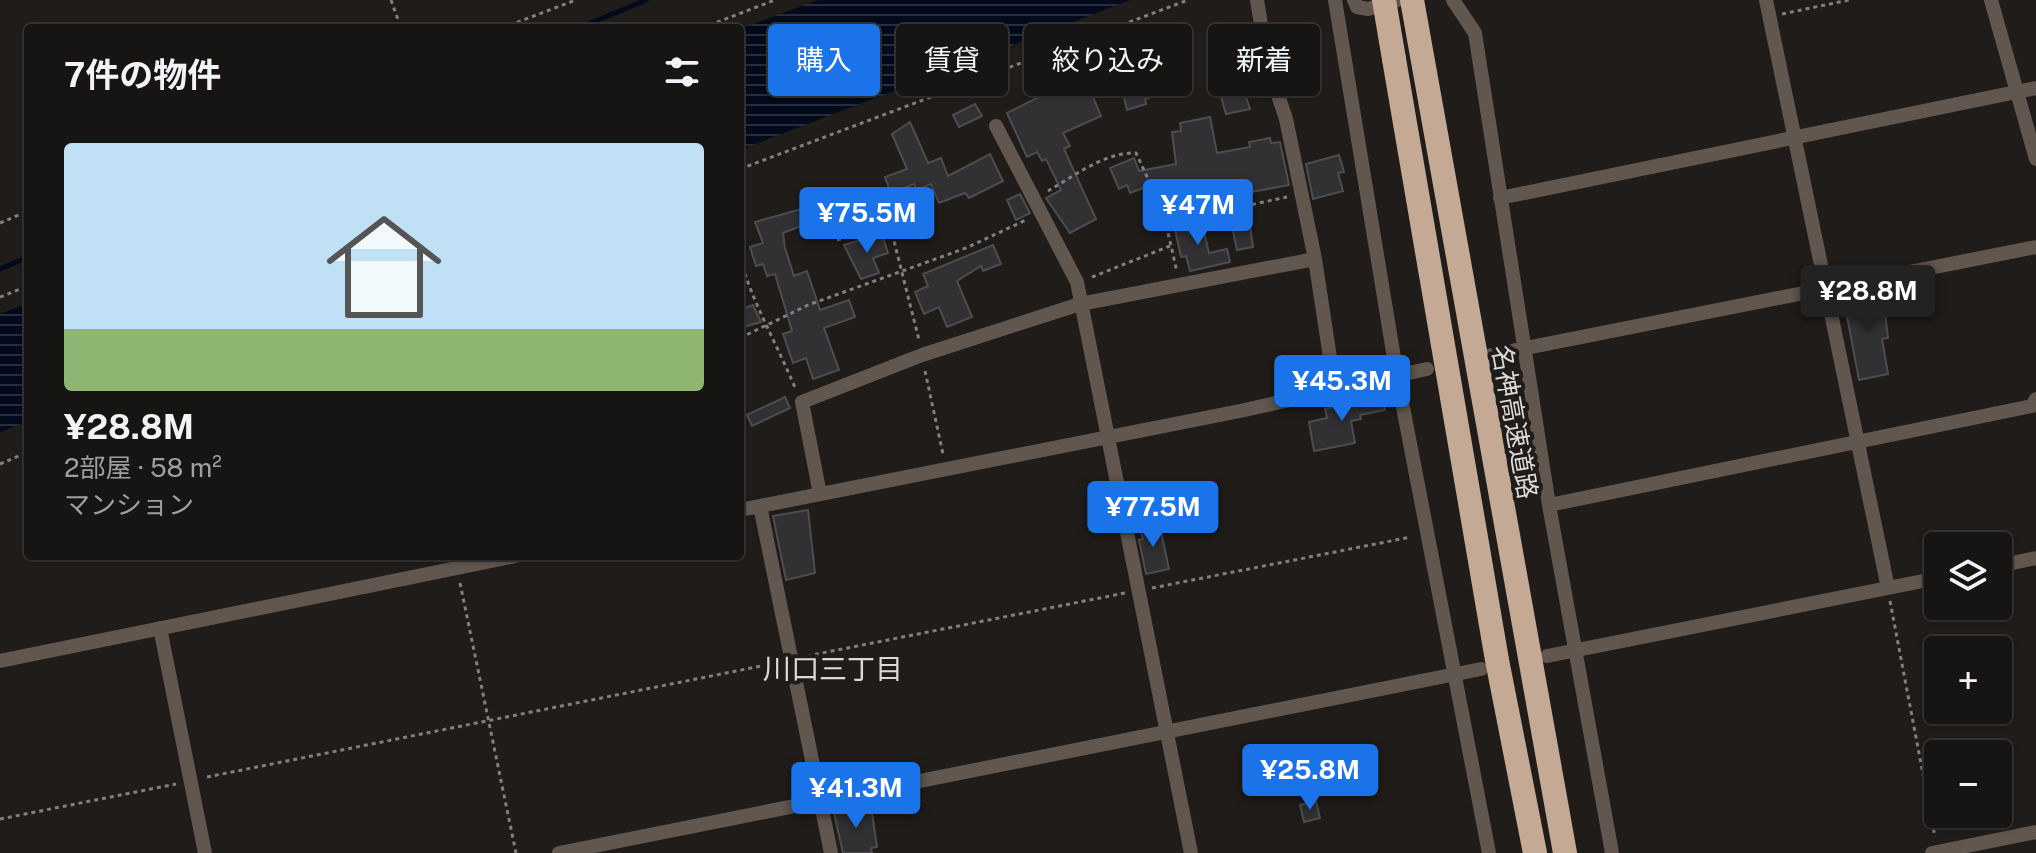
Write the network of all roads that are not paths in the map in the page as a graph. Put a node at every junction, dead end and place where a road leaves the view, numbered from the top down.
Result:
1 (1257, 0) edge
2 (1335, 0) edge
3 (1354, 0) edge
4 (1384, 0) edge
5 (1397, 0) edge
6 (1412, 0) edge
7 (1453, 0) edge
8 (1766, 0) edge
9 (1991, 0) edge
10 (2036, 88) edge
11 (2017, 92) junction
12 (996, 126) dead end
13 (1793, 137) junction
14 (2036, 159) edge
15 (1500, 198) junction
16 (2036, 247) edge
17 (1315, 259) junction
18 (1823, 290) junction
19 (1080, 304) junction
20 (1523, 348) junction
21 (1491, 355) dead end
22 (1427, 369) dead end
23 (1397, 376) junction
24 (1335, 390) junction
25 (2036, 399) edge
26 (1106, 438) junction
27 (1856, 441) junction
28 (820, 494) junction
29 (1549, 505) junction
30 (760, 506) junction
31 (744, 509) edge
32 (2036, 558) edge
33 (496, 560) edge
34 (2012, 563) edge
35 (1924, 581) edge
36 (1888, 588) junction
37 (160, 628) junction
38 (1573, 653) junction
39 (1547, 656) dead end
40 (0, 661) edge
41 (1481, 669) dead end
42 (1454, 675) junction
43 (1165, 731) junction
44 (821, 802) junction
45 (2036, 832) edge
46 (1935, 852) edge
47 (205, 853) edge
48 (559, 853) edge
49 (831, 853) edge
50 (1191, 853) edge
51 (1489, 853) edge
52 (1535, 853) edge
53 (1565, 853) edge
54 (1612, 853) edge

1 - 17 street
2 - 23 street
3 - 5 street
4 - 52 highway, bridge
6 - 53 highway, 名神高速道路
7 - 15 street
8 - 13 street
9 - 11 street
10 - 11 street
11 - 13 street
11 - 14 street
12 - 19 street
13 - 15 street
13 - 18 street
15 - 20 street
16 - 18 street
17 - 19 street
17 - 24 street
18 - 20 street
18 - 27 street
19 - 26 street
19 - 28 street
20 - 21 street
20 - 29 street
22 - 23 street
23 - 24 street
23 - 42 street
24 - 26 street
25 - 27 street
26 - 28 street
26 - 43 street
27 - 29 street
27 - 36 street
28 - 30 street
29 - 38 street
30 - 31 street
30 - 44 street
32 - 34 street
33 - 37 street
35 - 36 street
36 - 38 street
37 - 40 street
37 - 47 street
38 - 39 street
38 - 54 street
41 - 42 street
42 - 43 street
42 - 51 street
43 - 44 street
43 - 50 street
44 - 48 street
44 - 49 street
45 - 46 street

